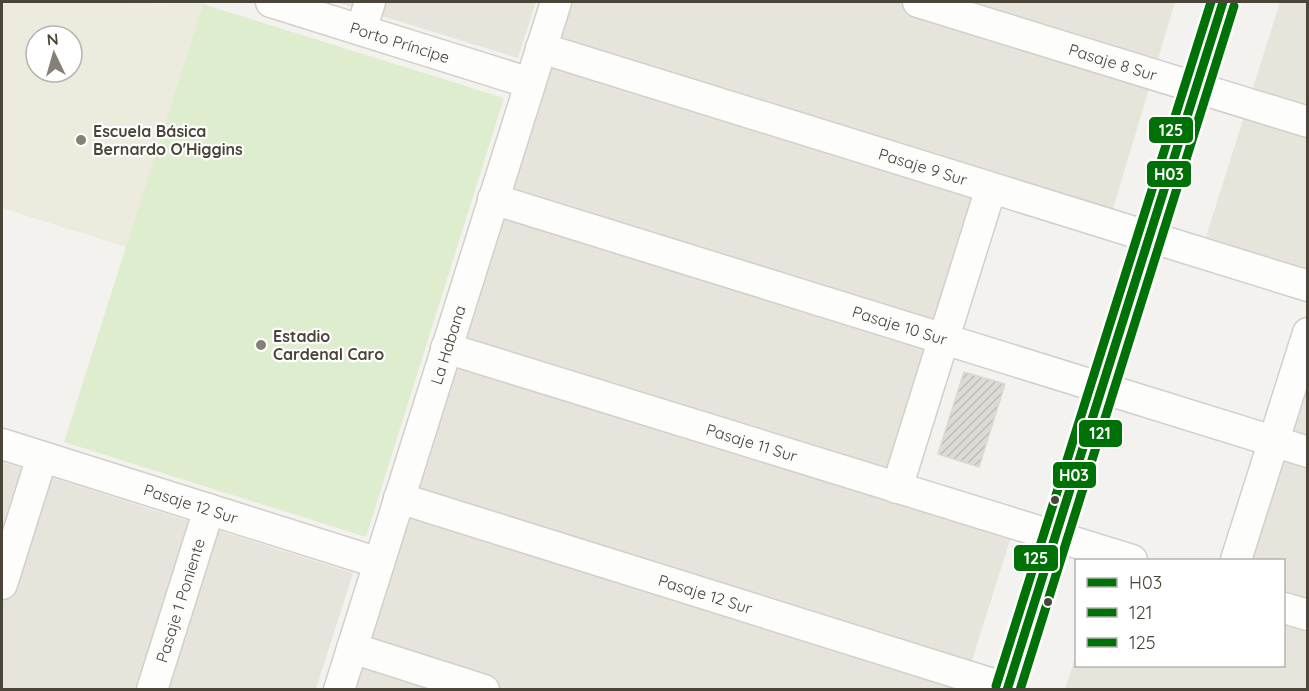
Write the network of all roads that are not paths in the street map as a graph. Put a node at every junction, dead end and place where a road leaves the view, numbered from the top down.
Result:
1 (271, 2) edge
2 (370, 2) edge
3 (556, 2) edge
4 (918, 2) edge
5 (1223, 2) edge
6 (361, 30) junction
7 (541, 48) junction
8 (530, 83) junction
9 (1196, 87) junction
10 (1308, 122) edge
11 (991, 188) junction
12 (493, 199) junction
13 (1149, 237) junction
14 (1308, 286) edge
15 (1308, 333) edge
16 (944, 339) junction
17 (446, 348) junction
18 (1102, 388) junction
19 (1273, 441) junction
20 (2, 444) edge
21 (1308, 452) edge
22 (42, 457) junction
23 (897, 488) junction
24 (399, 498) junction
25 (209, 509) junction
26 (1055, 537) junction
27 (1126, 559) edge
28 (1237, 559) edge
29 (379, 563) junction
30 (2, 584) edge
31 (1285, 608) edge
32 (1308, 615) edge
33 (352, 648) junction
34 (1009, 689) edge
35 (152, 690) edge
36 (339, 690) edge
37 (484, 690) edge

1 - 6 street, Porto Príncipe
2 - 6 street
3 - 7 street, La Habana
4 - 9 street, Pasaje 8 Sur
5 - 9 main road
6 - 8 street, Porto Príncipe
7 - 8 street, La Habana
7 - 11 street, Pasaje 9 Sur
8 - 12 street, La Habana
9 - 10 street, Pasaje 8 Sur
9 - 13 main road
11 - 13 street, Pasaje 9 Sur
11 - 16 street
12 - 16 street, Pasaje 10 Sur
12 - 17 street, La Habana
13 - 14 street, Pasaje 9 Sur
13 - 18 main road
15 - 19 street
16 - 18 street, Pasaje 10 Sur
16 - 23 street
17 - 23 street, Pasaje 11 Sur
17 - 24 street, La Habana
18 - 19 street, Pasaje 10 Sur
18 - 26 main road
19 - 21 street, Pasaje 10 Sur
19 - 28 street
20 - 22 street, Pasaje 12 Sur
22 - 25 street, Pasaje 12 Sur
22 - 30 street
23 - 26 street, Pasaje 11 Sur
24 - 29 street, La Habana
24 - 34 street, Pasaje 12 Sur
25 - 29 street, Pasaje 12 Sur
25 - 35 street, Pasaje 1 Poniente
26 - 27 street, Pasaje 11 Sur
26 - 34 main road
29 - 33 street, La Habana
31 - 32 street
33 - 36 street, La Habana
33 - 37 street

